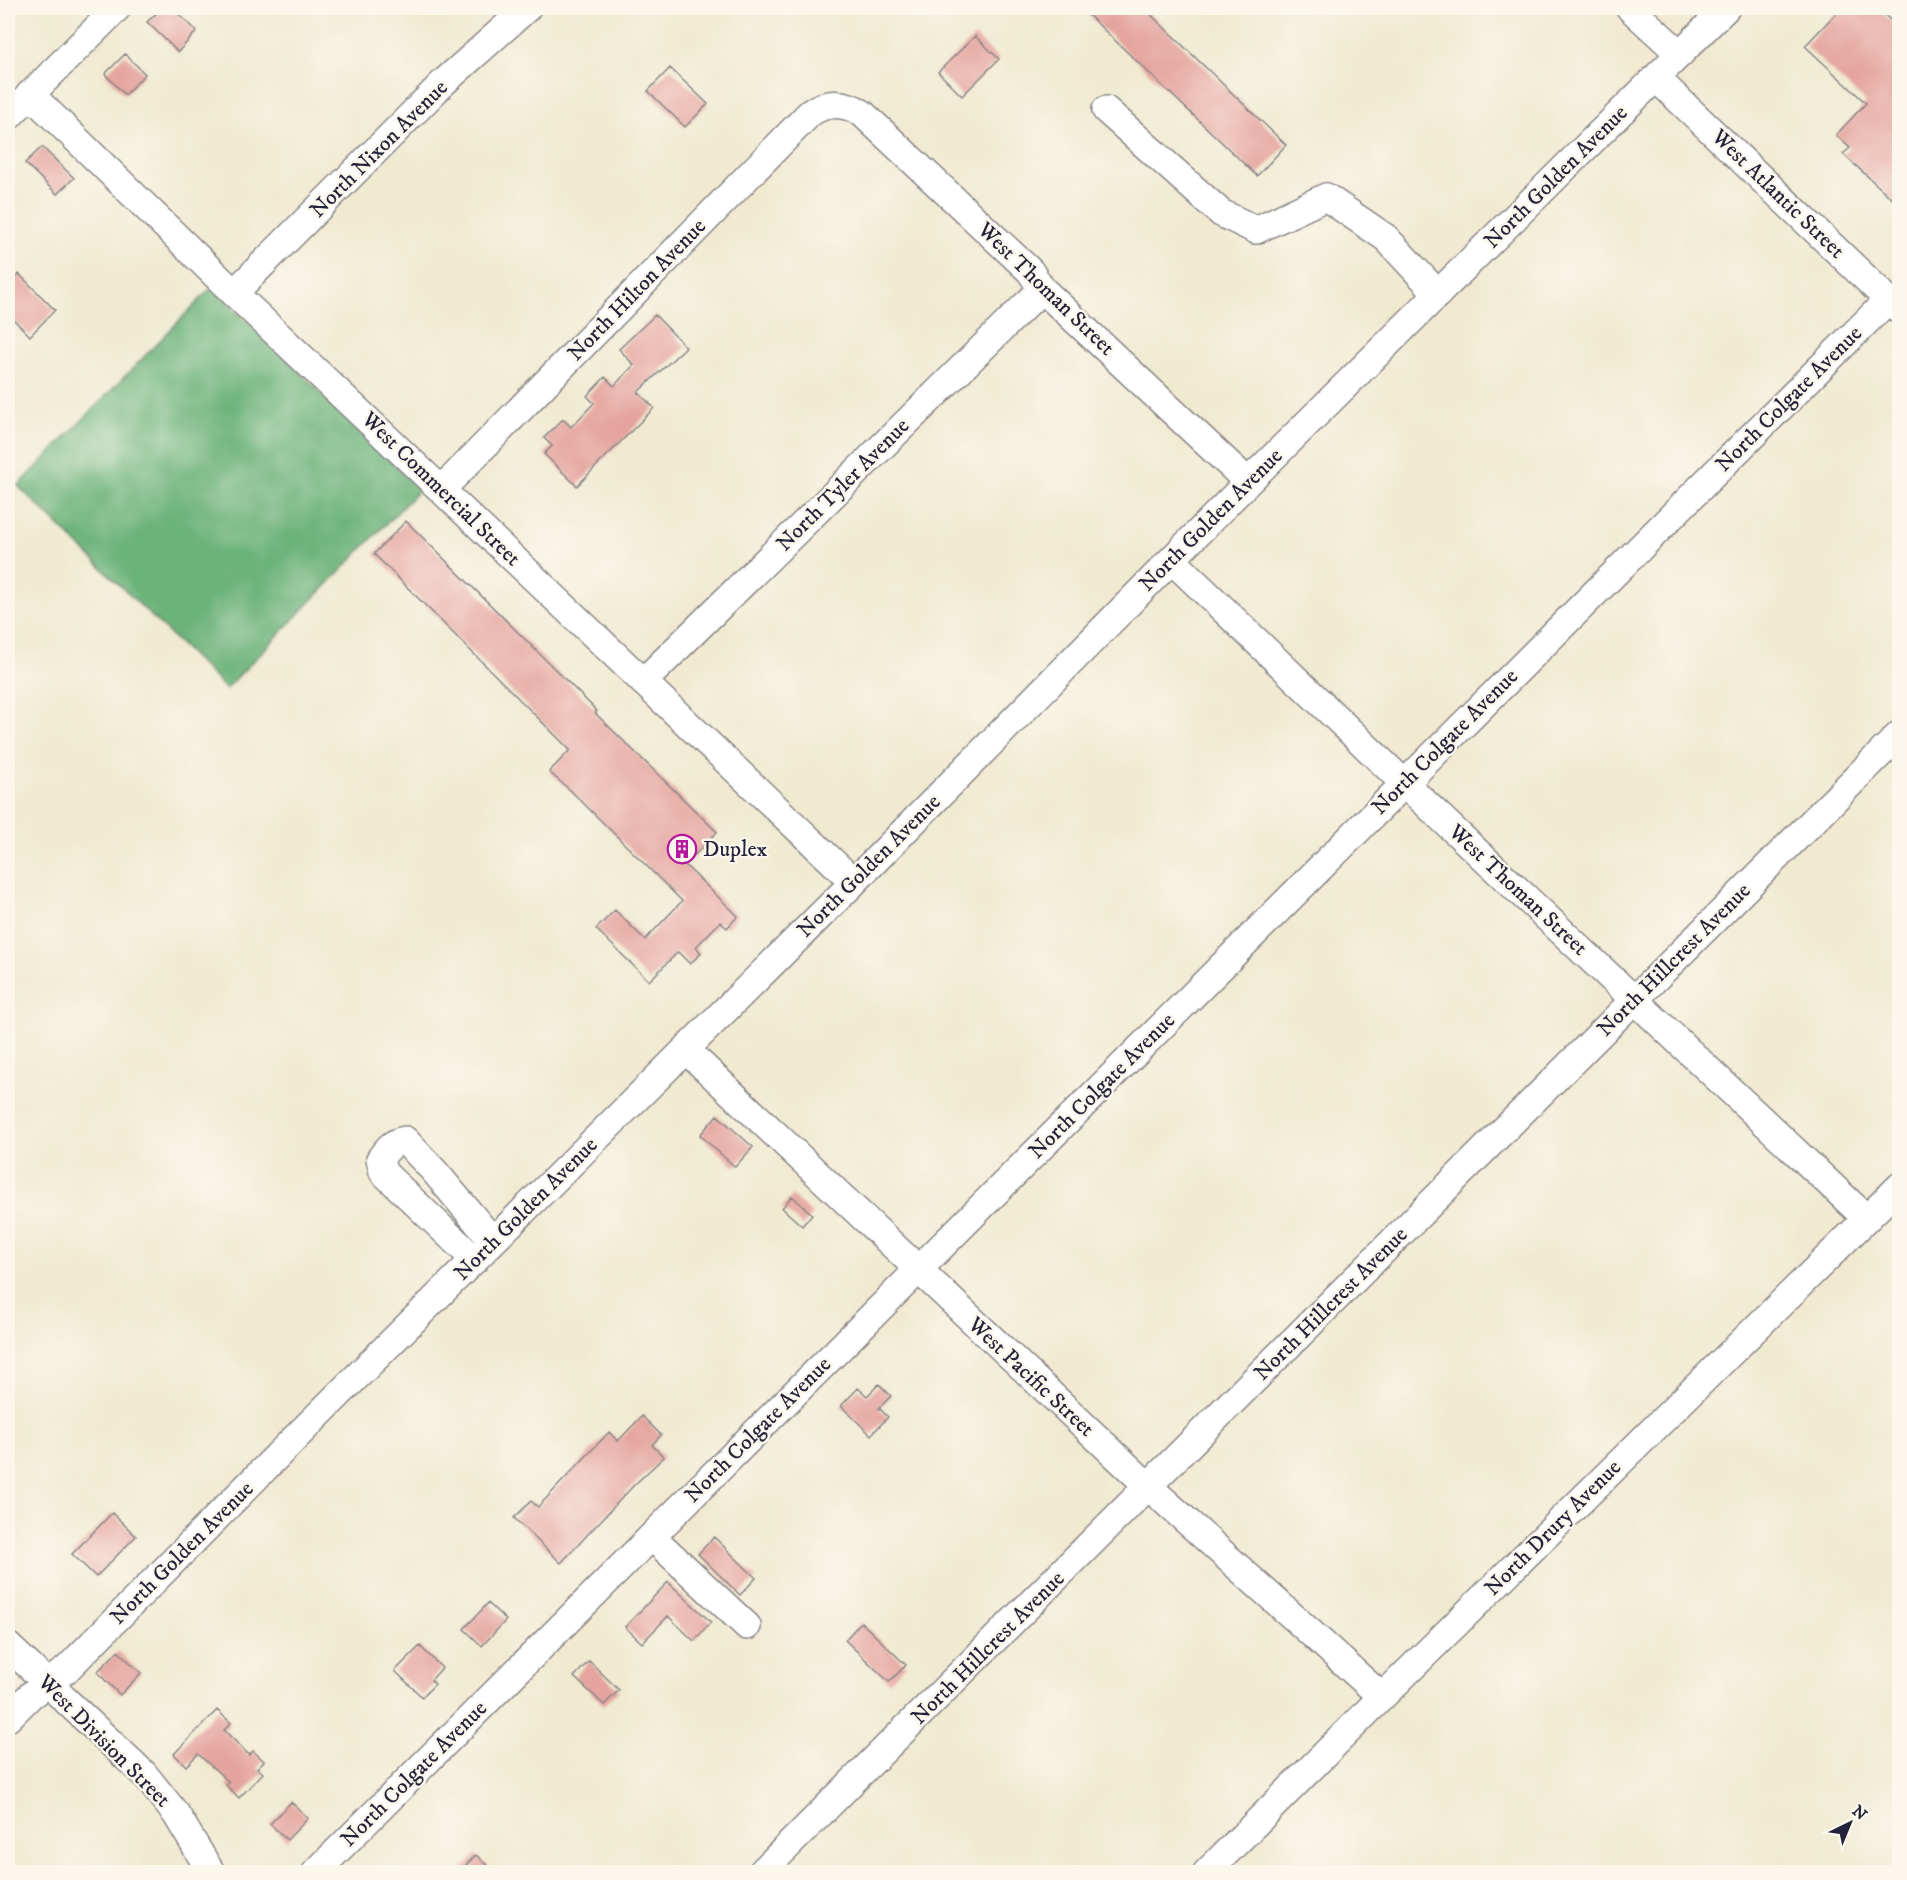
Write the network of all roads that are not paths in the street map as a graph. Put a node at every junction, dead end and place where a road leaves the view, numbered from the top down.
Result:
1 (117, 8) edge
2 (526, 8) edge
3 (1630, 8) edge
4 (1726, 8) edge
5 (1680, 54) junction
6 (1656, 78) junction
7 (30, 94) junction
8 (838, 103) joint
9 (1106, 110) dead end
10 (8, 117) edge
11 (1042, 289) junction
12 (234, 293) junction
13 (1438, 294) junction
14 (1894, 306) edge
15 (1248, 482) junction
16 (442, 489) junction
17 (1172, 560) junction
18 (644, 682) junction
19 (1899, 734) edge
20 (1404, 783) junction
21 (854, 882) junction
22 (1635, 999) junction
23 (686, 1050) junction
24 (1899, 1186) edge
25 (1866, 1218) junction
26 (918, 1271) junction
27 (1149, 1487) junction
28 (652, 1537) junction
29 (747, 1626) dead end
30 (8, 1646) edge
31 (46, 1683) junction
32 (1382, 1697) junction
33 (8, 1718) edge
34 (210, 1872) edge
35 (316, 1872) edge
36 (762, 1872) edge
37 (1208, 1872) edge

1 - 7 street
2 - 12 street, North Nixon Avenue
3 - 5 street
4 - 5 street, North Golden Avenue
5 - 6 street, North Golden Avenue
6 - 13 street, North Golden Avenue
6 - 14 street, West Atlantic Street
7 - 10 street
7 - 12 street, West Commercial Street
8 - 11 street, West Thoman Street
8 - 16 street, North Hilton Avenue
9 - 13 street
11 - 15 street, West Thoman Street
11 - 18 street, North Tyler Avenue
12 - 16 street, West Commercial Street
13 - 15 street, North Golden Avenue
14 - 20 street, North Colgate Avenue
15 - 17 street, North Golden Avenue
16 - 18 street, West Commercial Street
17 - 20 street, West Thoman Street
17 - 21 street, North Golden Avenue
18 - 21 street, West Commercial Street
19 - 22 street, North Hillcrest Avenue
20 - 22 street, West Thoman Street
20 - 26 street, North Colgate Avenue
21 - 23 street, North Golden Avenue
22 - 25 street, West Thoman Street
22 - 27 street, North Hillcrest Avenue
23 - 26 street, West Pacific Street
23 - 31 street, North Golden Avenue
24 - 25 street, North Drury Avenue
25 - 32 street, North Drury Avenue
26 - 27 street, West Pacific Street
26 - 28 street, North Colgate Avenue
27 - 32 street, West Pacific Street
27 - 36 street, North Hillcrest Avenue
28 - 29 street
28 - 35 street, North Colgate Avenue
30 - 31 street, West Division Street
31 - 33 street, North Golden Avenue
31 - 34 street, West Division Street
32 - 37 street, North Drury Avenue

